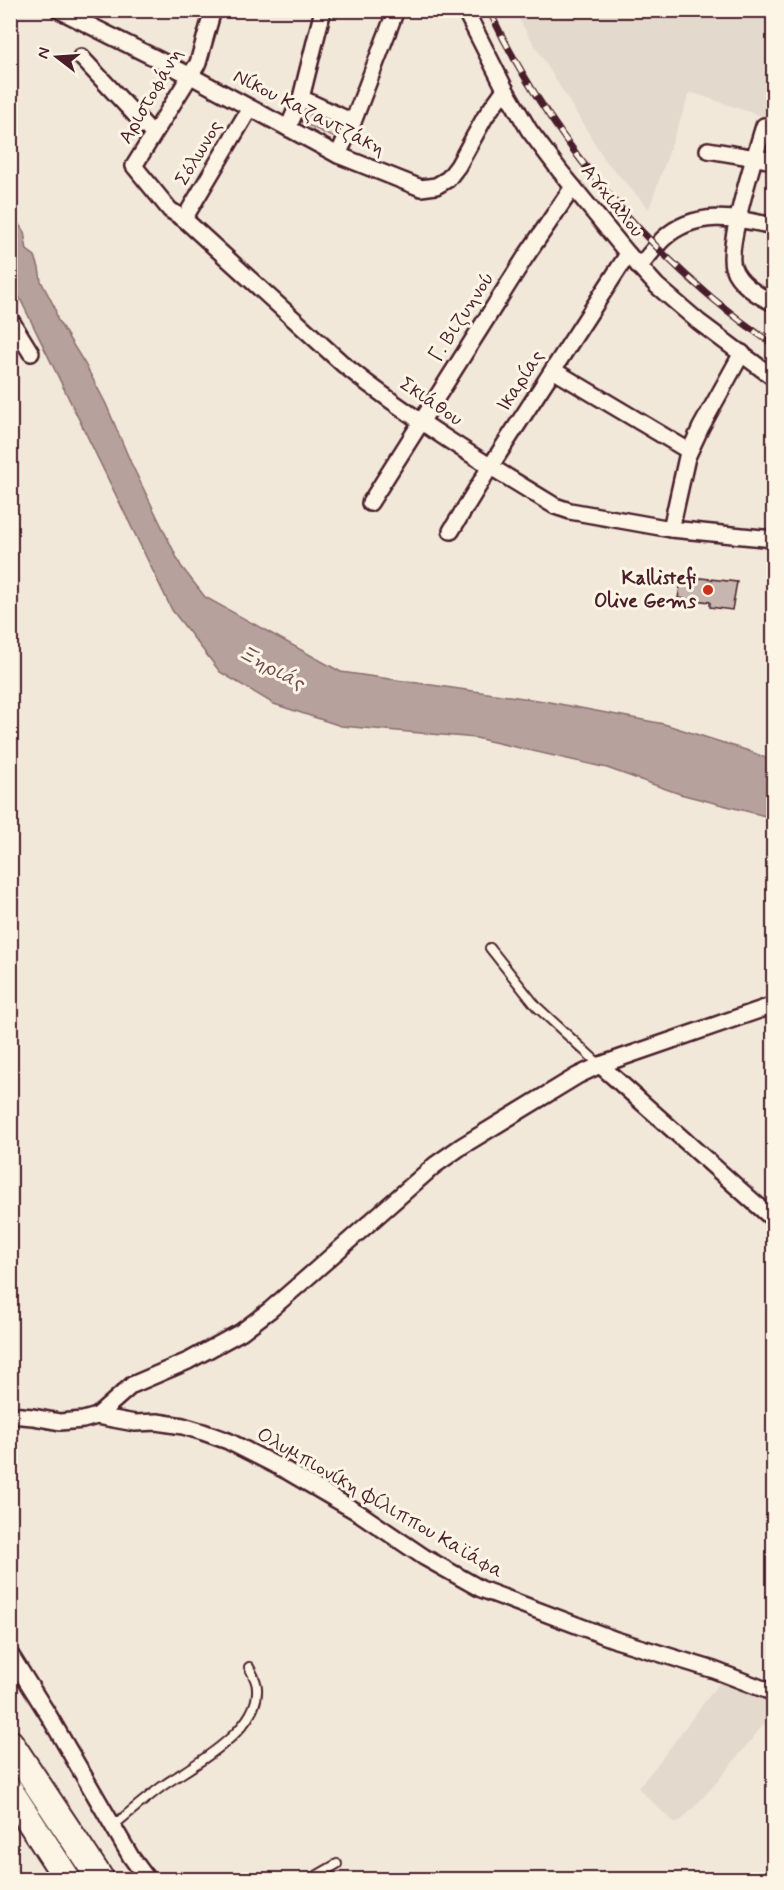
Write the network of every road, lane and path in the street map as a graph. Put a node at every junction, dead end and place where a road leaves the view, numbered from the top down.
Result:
1 (60, 10) edge
2 (213, 10) edge
3 (323, 10) edge
4 (396, 10) edge
5 (465, 10) edge
6 (81, 57) dead end
7 (191, 76) junction
8 (505, 89) junction
9 (302, 98) junction
10 (250, 108) junction
11 (353, 122) junction
12 (764, 126) dead end
13 (288, 128) junction
14 (153, 134) junction
15 (708, 150) dead end
16 (338, 155) junction
17 (754, 158) junction
18 (774, 161) edge
19 (134, 166) joint
20 (573, 187) junction
21 (184, 219) junction
22 (739, 219) junction
23 (774, 226) edge
24 (628, 254) junction
25 (639, 267) junction
26 (774, 303) edge
27 (10, 319) edge
28 (30, 353) dead end
29 (742, 353) junction
30 (553, 370) junction
31 (774, 378) edge
32 (420, 422) junction
33 (689, 451) junction
34 (490, 467) junction
35 (370, 503) dead end
36 (671, 529) junction
37 (451, 531) dead end
38 (774, 539) edge
39 (490, 948) dead end
40 (774, 1005) edge
41 (600, 1065) junction
42 (774, 1220) edge
43 (10, 1415) edge
44 (97, 1416) junction
45 (10, 1654) edge
46 (249, 1667) dead end
47 (774, 1693) edge
48 (10, 1743) edge
49 (10, 1791) edge
50 (113, 1826) junction
51 (337, 1864) dead end
52 (68, 1880) edge
53 (100, 1880) edge
54 (148, 1880) edge
55 (309, 1880) edge

1 - 7 street, Νίκου Καζαντζάκη
2 - 7 street, Αριστοφάνη
3 - 9 street
4 - 11 street
5 - 8 street, Αγχιάλου
6 - 14 street
7 - 10 street, Νίκου Καζαντζάκη
7 - 14 street, Αριστοφάνη
8 - 16 street, Νίκου Καζαντζάκη
8 - 20 street, Αγχιάλου
9 - 11 street
9 - 13 street
10 - 13 street, Νίκου Καζαντζάκη
10 - 21 street, Σόλωνος
11 - 16 street
12 - 17 street
13 - 16 street, Νίκου Καζαντζάκη
14 - 19 street, Αριστοφάνη
15 - 17 street
17 - 18 street
17 - 22 street
19 - 21 street, Σκιάθου
20 - 24 street, Αγχιάλου
20 - 32 street, Γ. Βιζυηνού
21 - 32 street, Σκιάθου
22 - 23 street
22 - 25 street
22 - 26 street
24 - 25 street, Αγχιάλου
24 - 30 street, Ικαρίας
25 - 29 street, Αγχιάλου
27 - 28 street
29 - 31 street, Αγχιάλου
29 - 33 street
30 - 33 street
30 - 34 street, Ικαρίας
32 - 34 street, Σκιάθου
32 - 35 street, Γ. Βιζυηνού
33 - 36 street
34 - 36 street, Σκιάθου
34 - 37 street, Ικαρίας
36 - 38 street, Σκιάθου
39 - 41 lane
40 - 41 street
41 - 42 street
41 - 44 street
43 - 44 street
44 - 47 street, Ολυμπιονίκη Φίλιππου Καϊάφα
45 - 50 street
46 - 50 lane
48 - 53 main road
49 - 52 main road
50 - 54 street
51 - 55 lane

